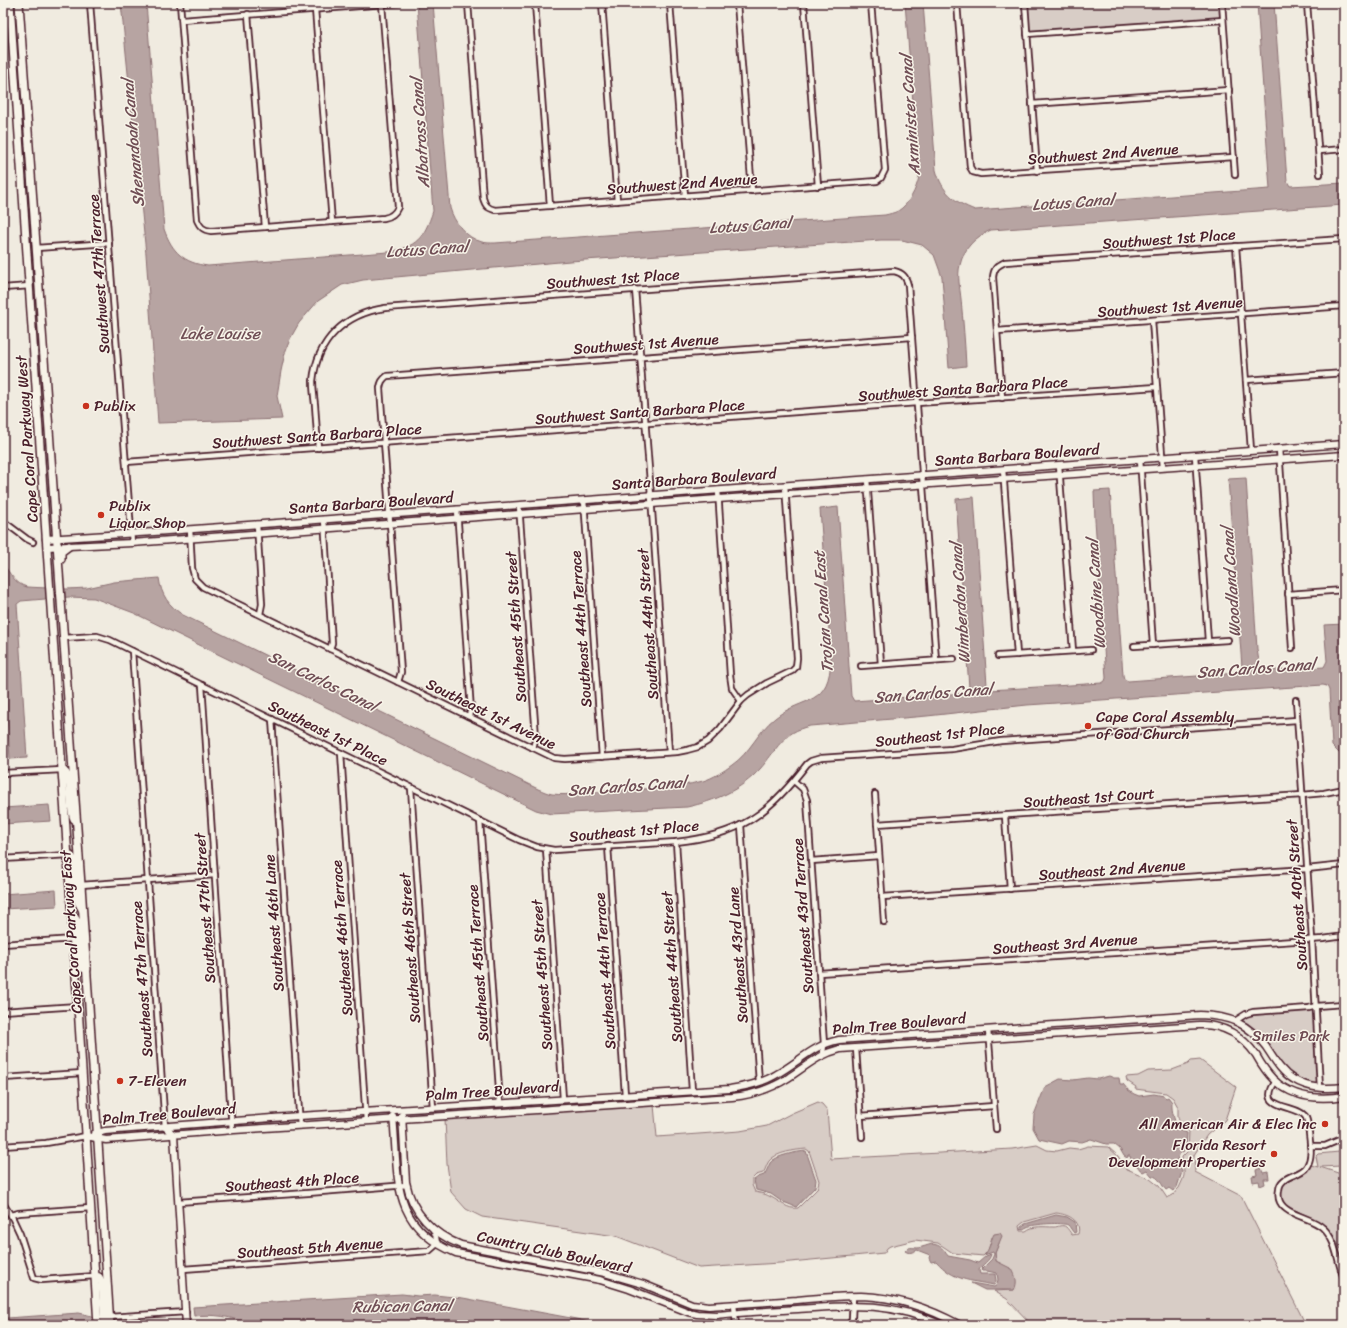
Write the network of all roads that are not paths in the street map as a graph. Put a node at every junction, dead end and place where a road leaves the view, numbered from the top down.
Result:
1 (10, 3) edge
2 (19, 3) edge
3 (90, 3) edge
4 (180, 3) edge
5 (398, 3) edge
6 (468, 3) edge
7 (535, 3) edge
8 (602, 3) edge
9 (670, 3) edge
10 (737, 3) edge
11 (804, 3) edge
12 (871, 3) edge
13 (957, 3) edge
14 (1025, 3) edge
15 (1222, 3) edge
16 (1307, 3) edge
17 (382, 4) junction
18 (315, 9) junction
19 (248, 14) junction
20 (182, 20) junction
21 (1223, 20) junction
22 (1027, 34) junction
23 (1229, 90) junction
24 (1032, 104) junction
25 (1344, 149) edge
26 (1318, 151) junction
27 (1234, 157) junction
28 (1037, 171) junction
29 (1320, 174) dead end
30 (1235, 175) dead end
31 (818, 186) junction
32 (22, 189) junction
33 (752, 191) junction
34 (685, 196) junction
35 (617, 201) junction
36 (550, 206) junction
37 (332, 222) junction
38 (265, 227) junction
39 (1344, 239) edge
40 (109, 242) junction
41 (1236, 246) junction
42 (36, 248) junction
43 (30, 286) junction
44 (3, 288) edge
45 (635, 289) junction
46 (1344, 306) edge
47 (1241, 314) junction
48 (1152, 320) junction
49 (997, 331) junction
50 (912, 337) junction
51 (43, 345) junction
52 (640, 356) junction
53 (1344, 374) edge
54 (36, 375) junction
55 (1246, 380) junction
56 (1157, 387) junction
57 (1002, 398) junction
58 (917, 403) junction
59 (645, 424) junction
60 (49, 435) junction
61 (384, 443) junction
62 (1344, 444) edge
63 (318, 448) junction
64 (1279, 448) junction
65 (1251, 450) junction
66 (1195, 455) junction
67 (1344, 456) edge
68 (1162, 457) junction
69 (1140, 459) junction
70 (1279, 460) junction
71 (126, 462) junction
72 (1059, 465) junction
73 (1196, 466) junction
74 (1163, 468) junction
75 (1003, 469) junction
76 (1140, 469) junction
77 (1060, 474) junction
78 (923, 475) junction
79 (1004, 478) junction
80 (867, 479) junction
81 (924, 484) junction
82 (785, 485) junction
83 (868, 488) junction
84 (718, 490) junction
85 (786, 494) junction
86 (650, 495) junction
87 (718, 499) junction
88 (584, 500) junction
89 (519, 504) junction
90 (651, 504) junction
91 (457, 509) junction
92 (584, 509) junction
93 (390, 514) junction
94 (520, 514) junction
95 (458, 518) junction
96 (324, 519) junction
97 (3, 521) edge
98 (257, 524) junction
99 (391, 524) junction
100 (324, 528) junction
101 (190, 529) junction
102 (132, 533) junction
103 (257, 534) junction
104 (56, 538) junction
105 (191, 538) junction
106 (46, 539) junction
107 (33, 542) dead end
108 (132, 543) junction
109 (57, 546) junction
110 (69, 546) junction
111 (47, 547) junction
112 (61, 586) junction
113 (1344, 590) edge
114 (1288, 594) junction
115 (260, 614) junction
116 (63, 638) junction
117 (1228, 640) dead end
118 (1208, 641) junction
119 (1152, 645) junction
120 (1134, 646) dead end
121 (1292, 648) dead end
122 (330, 649) junction
123 (1090, 650) dead end
124 (132, 651) junction
125 (1073, 651) junction
126 (1017, 655) junction
127 (998, 656) dead end
128 (954, 659) dead end
129 (936, 660) junction
130 (881, 664) junction
131 (861, 666) dead end
132 (398, 682) junction
133 (202, 685) junction
134 (1296, 700) dead end
135 (741, 701) junction
136 (468, 716) junction
137 (272, 719) junction
138 (1297, 720) junction
139 (58, 721) junction
140 (533, 748) junction
141 (669, 752) junction
142 (341, 753) junction
143 (602, 757) junction
144 (73, 767) junction
145 (62, 770) junction
146 (3, 773) edge
147 (794, 781) junction
148 (411, 788) junction
149 (1344, 789) edge
150 (875, 794) dead end
151 (1302, 795) junction
152 (1005, 816) junction
153 (480, 821) junction
154 (77, 822) junction
155 (877, 824) junction
156 (741, 825) junction
157 (676, 842) junction
158 (608, 846) junction
159 (546, 849) junction
160 (68, 855) junction
161 (879, 856) junction
162 (3, 859) edge
163 (811, 861) junction
164 (1344, 865) edge
165 (1307, 869) junction
166 (215, 876) junction
167 (148, 880) junction
168 (82, 885) junction
169 (1010, 889) junction
170 (882, 897) junction
171 (83, 911) junction
172 (72, 914) junction
173 (884, 922) dead end
174 (1344, 936) edge
175 (74, 939) junction
176 (1312, 939) junction
177 (3, 944) edge
178 (87, 969) junction
179 (819, 973) junction
180 (1344, 1004) edge
181 (78, 1006) junction
182 (1316, 1006) junction
183 (3, 1011) edge
184 (1235, 1021) junction
185 (988, 1030) junction
186 (856, 1039) junction
187 (989, 1039) junction
188 (824, 1044) junction
189 (856, 1048) junction
190 (823, 1054) junction
191 (1270, 1054) junction
192 (1259, 1060) junction
193 (1284, 1072) junction
194 (82, 1073) junction
195 (3, 1078) edge
196 (1276, 1081) junction
197 (759, 1082) junction
198 (1344, 1087) edge
199 (1320, 1088) junction
200 (762, 1090) junction
201 (692, 1091) junction
202 (625, 1095) junction
203 (1344, 1096) edge
204 (1321, 1098) junction
205 (563, 1099) junction
206 (693, 1100) junction
207 (500, 1103) junction
208 (626, 1104) junction
209 (994, 1106) junction
210 (433, 1108) junction
211 (563, 1108) junction
212 (392, 1110) junction
213 (402, 1110) junction
214 (366, 1112) junction
215 (500, 1112) junction
216 (299, 1116) junction
217 (860, 1116) junction
218 (433, 1117) junction
219 (402, 1119) junction
220 (393, 1120) junction
221 (366, 1121) junction
222 (232, 1122) junction
223 (300, 1126) junction
224 (165, 1127) junction
225 (996, 1129) dead end
226 (232, 1130) junction
227 (174, 1135) junction
228 (86, 1136) junction
229 (98, 1136) junction
230 (862, 1137) dead end
231 (1344, 1138) edge
232 (3, 1146) edge
233 (1310, 1146) junction
234 (407, 1185) junction
235 (398, 1187) junction
236 (178, 1202) junction
237 (3, 1203) edge
238 (91, 1208) junction
239 (11, 1216) junction
240 (433, 1229) junction
241 (437, 1244) junction
242 (547, 1261) junction
243 (183, 1270) junction
244 (546, 1270) junction
245 (598, 1271) junction
246 (95, 1276) junction
247 (1344, 1278) edge
248 (595, 1279) junction
249 (853, 1296) junction
250 (734, 1304) junction
251 (853, 1305) junction
252 (186, 1312) junction
253 (735, 1313) junction
254 (109, 1321) edge
255 (98, 1325) edge
256 (105, 1325) edge
257 (186, 1325) edge
258 (736, 1325) edge
259 (849, 1325) edge
260 (942, 1325) edge
261 (960, 1325) edge

1 - 32 main road, Cape Coral Parkway West
2 - 42 main road, Cape Coral Parkway West
3 - 40 street, Southwest 47th Terrace
4 - 20 street
5 - 17 street
6 - 36 street, Southwest 2nd Avenue
7 - 36 street
8 - 35 street
9 - 34 street
10 - 33 street
11 - 31 street
12 - 31 street, Southwest 2nd Avenue
13 - 28 street, Southwest 2nd Avenue
14 - 22 street
15 - 21 street
16 - 26 street
17 - 18 street
17 - 37 street
18 - 19 street
18 - 37 street
19 - 20 street
19 - 38 street
20 - 38 street
21 - 22 street
21 - 23 street
22 - 24 street
23 - 24 street
23 - 27 street
24 - 28 street
25 - 26 street
26 - 29 street
27 - 28 street, Southwest 2nd Avenue
27 - 30 street
31 - 33 street, Southwest 2nd Avenue
32 - 42 main road
32 - 43 main road, Cape Coral Parkway West
33 - 34 street, Southwest 2nd Avenue
34 - 35 street, Southwest 2nd Avenue
35 - 36 street, Southwest 2nd Avenue
37 - 38 street
39 - 41 street, Southwest 1st Place
40 - 42 street
40 - 71 street, Southwest 47th Terrace
41 - 47 street
41 - 49 street, Southwest 1st Place
42 - 51 main road, Cape Coral Parkway West
43 - 44 street
43 - 51 main road
43 - 54 main road, Cape Coral Parkway West
45 - 50 street, Southwest 1st Place
45 - 52 street, Southeast 44th Street
45 - 63 street, Southwest 1st Place
46 - 47 street, Southwest 1st Avenue
47 - 48 street, Southwest 1st Avenue
47 - 55 street
48 - 49 street, Southwest 1st Avenue
48 - 56 street
49 - 57 street
50 - 52 street, Southwest 1st Avenue
50 - 58 street
51 - 60 main road, Cape Coral Parkway West
52 - 59 street, Southeast 44th Street
52 - 61 street, Southwest 1st Avenue
53 - 55 street
54 - 60 main road
54 - 106 main road, Cape Coral Parkway West
55 - 65 street
56 - 57 street, Southwest Santa Barbara Place
56 - 68 street
57 - 58 street, Southwest Santa Barbara Place
58 - 59 street, Southwest Santa Barbara Place
58 - 78 street
59 - 61 street, Southwest Santa Barbara Place
59 - 86 street, Southeast 44th Street
60 - 104 main road, Cape Coral Parkway West
61 - 63 street, Southwest Santa Barbara Place
61 - 93 street
62 - 64 main road, Santa Barbara Boulevard
63 - 71 street, Southwest Santa Barbara Place
64 - 65 main road, Santa Barbara Boulevard
64 - 70 street
65 - 66 main road, Santa Barbara Boulevard
66 - 68 main road, Santa Barbara Boulevard
66 - 73 street
67 - 70 main road, Santa Barbara Boulevard
68 - 69 main road, Santa Barbara Boulevard
68 - 74 street
69 - 72 main road, Santa Barbara Boulevard
69 - 76 street
70 - 73 main road, Santa Barbara Boulevard
70 - 114 street
71 - 102 street, Southwest 47th Terrace
72 - 75 main road, Santa Barbara Boulevard
72 - 77 street
73 - 74 main road, Santa Barbara Boulevard
73 - 118 street
74 - 76 main road, Santa Barbara Boulevard
75 - 78 main road, Santa Barbara Boulevard
75 - 79 street
76 - 77 main road, Santa Barbara Boulevard
76 - 119 street
77 - 79 main road, Santa Barbara Boulevard
77 - 125 street
78 - 80 main road, Santa Barbara Boulevard
78 - 81 street
79 - 81 main road, Santa Barbara Boulevard
79 - 126 street
80 - 82 main road, Santa Barbara Boulevard
80 - 83 street
81 - 83 main road, Santa Barbara Boulevard
81 - 129 street
82 - 84 main road, Santa Barbara Boulevard
82 - 85 street
83 - 85 main road, Santa Barbara Boulevard
83 - 130 street
84 - 86 main road, Santa Barbara Boulevard
84 - 87 street
85 - 87 main road, Santa Barbara Boulevard
85 - 135 street, Southeast 1st Avenue
86 - 88 main road, Santa Barbara Boulevard
86 - 90 street, Southeast 44th Street
87 - 90 main road, Santa Barbara Boulevard
87 - 135 street
88 - 89 main road, Santa Barbara Boulevard
88 - 92 street, Southeast 44th Terrace
89 - 91 main road, Santa Barbara Boulevard
89 - 94 street, Southeast 45th Street
90 - 92 main road, Santa Barbara Boulevard
90 - 141 street, Southeast 44th Street
91 - 93 main road, Santa Barbara Boulevard
91 - 95 street
92 - 94 main road, Santa Barbara Boulevard
92 - 143 street, Southeast 44th Terrace
93 - 96 main road, Santa Barbara Boulevard
93 - 99 street
94 - 95 main road, Santa Barbara Boulevard
94 - 140 street, Southeast 45th Street
95 - 99 main road, Santa Barbara Boulevard
95 - 136 street
96 - 98 main road, Santa Barbara Boulevard
96 - 100 street
97 - 107 street
98 - 101 main road, Santa Barbara Boulevard
98 - 103 street
99 - 100 main road, Santa Barbara Boulevard
99 - 132 street
100 - 103 main road, Santa Barbara Boulevard
100 - 122 street
101 - 102 main road, Santa Barbara Boulevard
101 - 105 street
102 - 104 main road, Santa Barbara Boulevard
102 - 108 street, Southwest 47th Terrace
103 - 105 main road, Santa Barbara Boulevard
103 - 115 street
104 - 106 main road, Santa Barbara Boulevard
104 - 109 main road
105 - 108 main road, Santa Barbara Boulevard
105 - 115 street, Southeast 1st Avenue
106 - 111 main road, Cape Coral Parkway East
108 - 110 main road, Santa Barbara Boulevard
109 - 110 main road, Santa Barbara Boulevard
109 - 111 main road, Santa Barbara Boulevard
109 - 112 main road
110 - 112 main road
111 - 139 main road, Cape Coral Parkway East
112 - 116 main road, Cape Coral Parkway East
113 - 114 street
114 - 121 street
115 - 122 street, Southeast 1st Avenue
116 - 124 street, Southeast 1st Place
116 - 144 main road, Cape Coral Parkway East
117 - 118 street
118 - 119 street
119 - 120 street
122 - 132 street, Southeast 1st Avenue
123 - 125 street
124 - 133 street, Southeast 1st Place
124 - 167 street, Southeast 47th Terrace
125 - 126 street
126 - 127 street
128 - 129 street
129 - 130 street
130 - 131 street
132 - 136 street, Southeast 1st Avenue
133 - 137 street, Southeast 1st Place
133 - 166 street, Southeast 47th Street
134 - 138 street, Southeast 40th Street
135 - 141 street, Southeast 1st Avenue
136 - 140 street, Southeast 1st Avenue
137 - 142 street, Southeast 1st Place
137 - 216 street, Southeast 46th Lane
138 - 147 street, Southeast 1st Place
138 - 151 street, Southeast 40th Street
139 - 144 main road
139 - 145 main road, Cape Coral Parkway East
140 - 143 street, Southeast 1st Avenue
141 - 143 street, Southeast 1st Avenue
142 - 148 street, Southeast 1st Place
142 - 214 street, Southeast 46th Terrace
144 - 154 main road, Cape Coral Parkway East
145 - 146 street
145 - 154 main road
145 - 160 main road, Cape Coral Parkway East
147 - 156 street, Southeast 1st Place
147 - 163 street, Southeast 43rd Terrace
148 - 153 street, Southeast 1st Place
148 - 210 street, Southeast 46th Street
149 - 151 street
150 - 155 street
151 - 152 street, Southeast 1st Court
151 - 165 street, Southeast 40th Street
152 - 155 street, Southeast 1st Court
152 - 169 street
153 - 159 street, Southeast 1st Place
153 - 207 street, Southeast 45th Terrace
154 - 168 main road, Cape Coral Parkway East
155 - 161 street
156 - 157 street, Southeast 1st Place
156 - 197 street, Southeast 43rd Lane
157 - 158 street, Southeast 1st Place
157 - 201 street, Southeast 44th Street
158 - 159 street, Southeast 1st Place
158 - 202 street, Southeast 44th Terrace
159 - 205 street, Southeast 45th Street
160 - 162 street
160 - 171 main road
160 - 172 main road, Cape Coral Parkway East
161 - 163 street
161 - 170 street
163 - 179 street, Southeast 43rd Terrace
164 - 165 street, Southeast 2nd Avenue
165 - 169 street, Southeast 2nd Avenue
165 - 176 street, Southeast 40th Street
166 - 167 street
166 - 222 street, Southeast 47th Street
167 - 168 street
167 - 224 street, Southeast 47th Terrace
168 - 171 main road, Cape Coral Parkway East
169 - 170 street, Southeast 2nd Avenue
170 - 173 street
171 - 178 main road, Cape Coral Parkway East
172 - 175 main road, Cape Coral Parkway East
172 - 178 main road
174 - 176 street, Southeast 3rd Avenue
175 - 177 street
175 - 181 main road, Cape Coral Parkway East
176 - 179 street, Southeast 3rd Avenue
176 - 182 street, Southeast 40th Street
178 - 229 main road, Cape Coral Parkway East
179 - 188 street, Southeast 43rd Terrace
180 - 182 street
181 - 183 street
181 - 194 main road, Cape Coral Parkway East
182 - 184 street
182 - 199 street, Southeast 40th Street
184 - 185 main road, Palm Tree Boulevard
184 - 191 main road, Palm Tree Boulevard
185 - 186 main road, Palm Tree Boulevard
185 - 187 street
186 - 188 main road, Palm Tree Boulevard
186 - 189 main road
187 - 189 main road, Palm Tree Boulevard
187 - 192 main road, Palm Tree Boulevard
187 - 209 street
188 - 190 street, Southeast 43rd Terrace
188 - 197 main road, Palm Tree Boulevard
189 - 190 main road, Palm Tree Boulevard
189 - 217 street
190 - 200 main road, Palm Tree Boulevard
191 - 192 main road
191 - 193 main road, Palm Tree Boulevard
192 - 196 main road, Palm Tree Boulevard
193 - 196 main road
193 - 199 main road, Palm Tree Boulevard
194 - 195 street
194 - 228 main road, Cape Coral Parkway East
196 - 204 main road, Palm Tree Boulevard
196 - 233 street
197 - 200 main road
197 - 201 main road, Palm Tree Boulevard
198 - 199 main road, Palm Tree Boulevard
199 - 204 main road
200 - 206 main road, Palm Tree Boulevard
201 - 202 main road, Palm Tree Boulevard
201 - 206 main road
202 - 205 main road, Palm Tree Boulevard
202 - 208 main road
203 - 204 main road, Palm Tree Boulevard
205 - 207 main road, Palm Tree Boulevard
205 - 211 main road
206 - 208 main road, Palm Tree Boulevard
207 - 210 main road, Palm Tree Boulevard
207 - 215 main road
208 - 211 main road, Palm Tree Boulevard
209 - 217 street
209 - 225 street
210 - 213 main road, Palm Tree Boulevard
210 - 218 main road
211 - 215 main road, Palm Tree Boulevard
212 - 213 main road, Palm Tree Boulevard
212 - 214 main road, Palm Tree Boulevard
212 - 220 main road, Country Club Boulevard
213 - 219 main road, Country Club Boulevard
214 - 216 main road, Palm Tree Boulevard
214 - 221 street, Southeast 46th Terrace
215 - 218 main road, Palm Tree Boulevard
216 - 222 main road, Palm Tree Boulevard
216 - 223 street, Southeast 46th Lane
217 - 230 street
218 - 219 main road, Palm Tree Boulevard
219 - 220 main road, Palm Tree Boulevard
219 - 234 main road, Country Club Boulevard
220 - 221 main road, Palm Tree Boulevard
220 - 235 main road, Country Club Boulevard
221 - 223 main road, Palm Tree Boulevard
222 - 224 main road, Palm Tree Boulevard
222 - 226 street, Southeast 47th Street
223 - 226 main road, Palm Tree Boulevard
224 - 227 main road
224 - 229 main road, Palm Tree Boulevard
226 - 227 main road, Palm Tree Boulevard
227 - 229 main road, Palm Tree Boulevard
227 - 236 main road
228 - 229 main road, Palm Tree Boulevard
228 - 232 street
228 - 238 main road, Cape Coral Parkway East
229 - 254 main road, Cape Coral Parkway East
231 - 233 street
233 - 247 street
234 - 235 street, Southeast 4th Place
234 - 240 main road, Country Club Boulevard
235 - 236 street, Southeast 4th Place
235 - 241 main road, Country Club Boulevard
236 - 243 main road
237 - 239 street
238 - 239 street
238 - 246 main road, Cape Coral Parkway East
239 - 246 street
240 - 241 street
240 - 242 main road, Country Club Boulevard
241 - 243 street, Southeast 5th Avenue
241 - 244 main road, Country Club Boulevard
242 - 244 main road
242 - 245 main road, Country Club Boulevard
243 - 252 main road
244 - 248 main road, Country Club Boulevard
245 - 248 main road
245 - 250 main road, Country Club Boulevard
246 - 255 main road, Cape Coral Parkway East
246 - 256 main road
248 - 253 main road, Country Club Boulevard
249 - 250 main road, Country Club Boulevard
249 - 251 street
249 - 261 main road, Country Club Boulevard
250 - 253 street
251 - 253 main road, Country Club Boulevard
251 - 259 street
251 - 260 main road, Country Club Boulevard
252 - 254 street
252 - 257 main road
253 - 258 street

